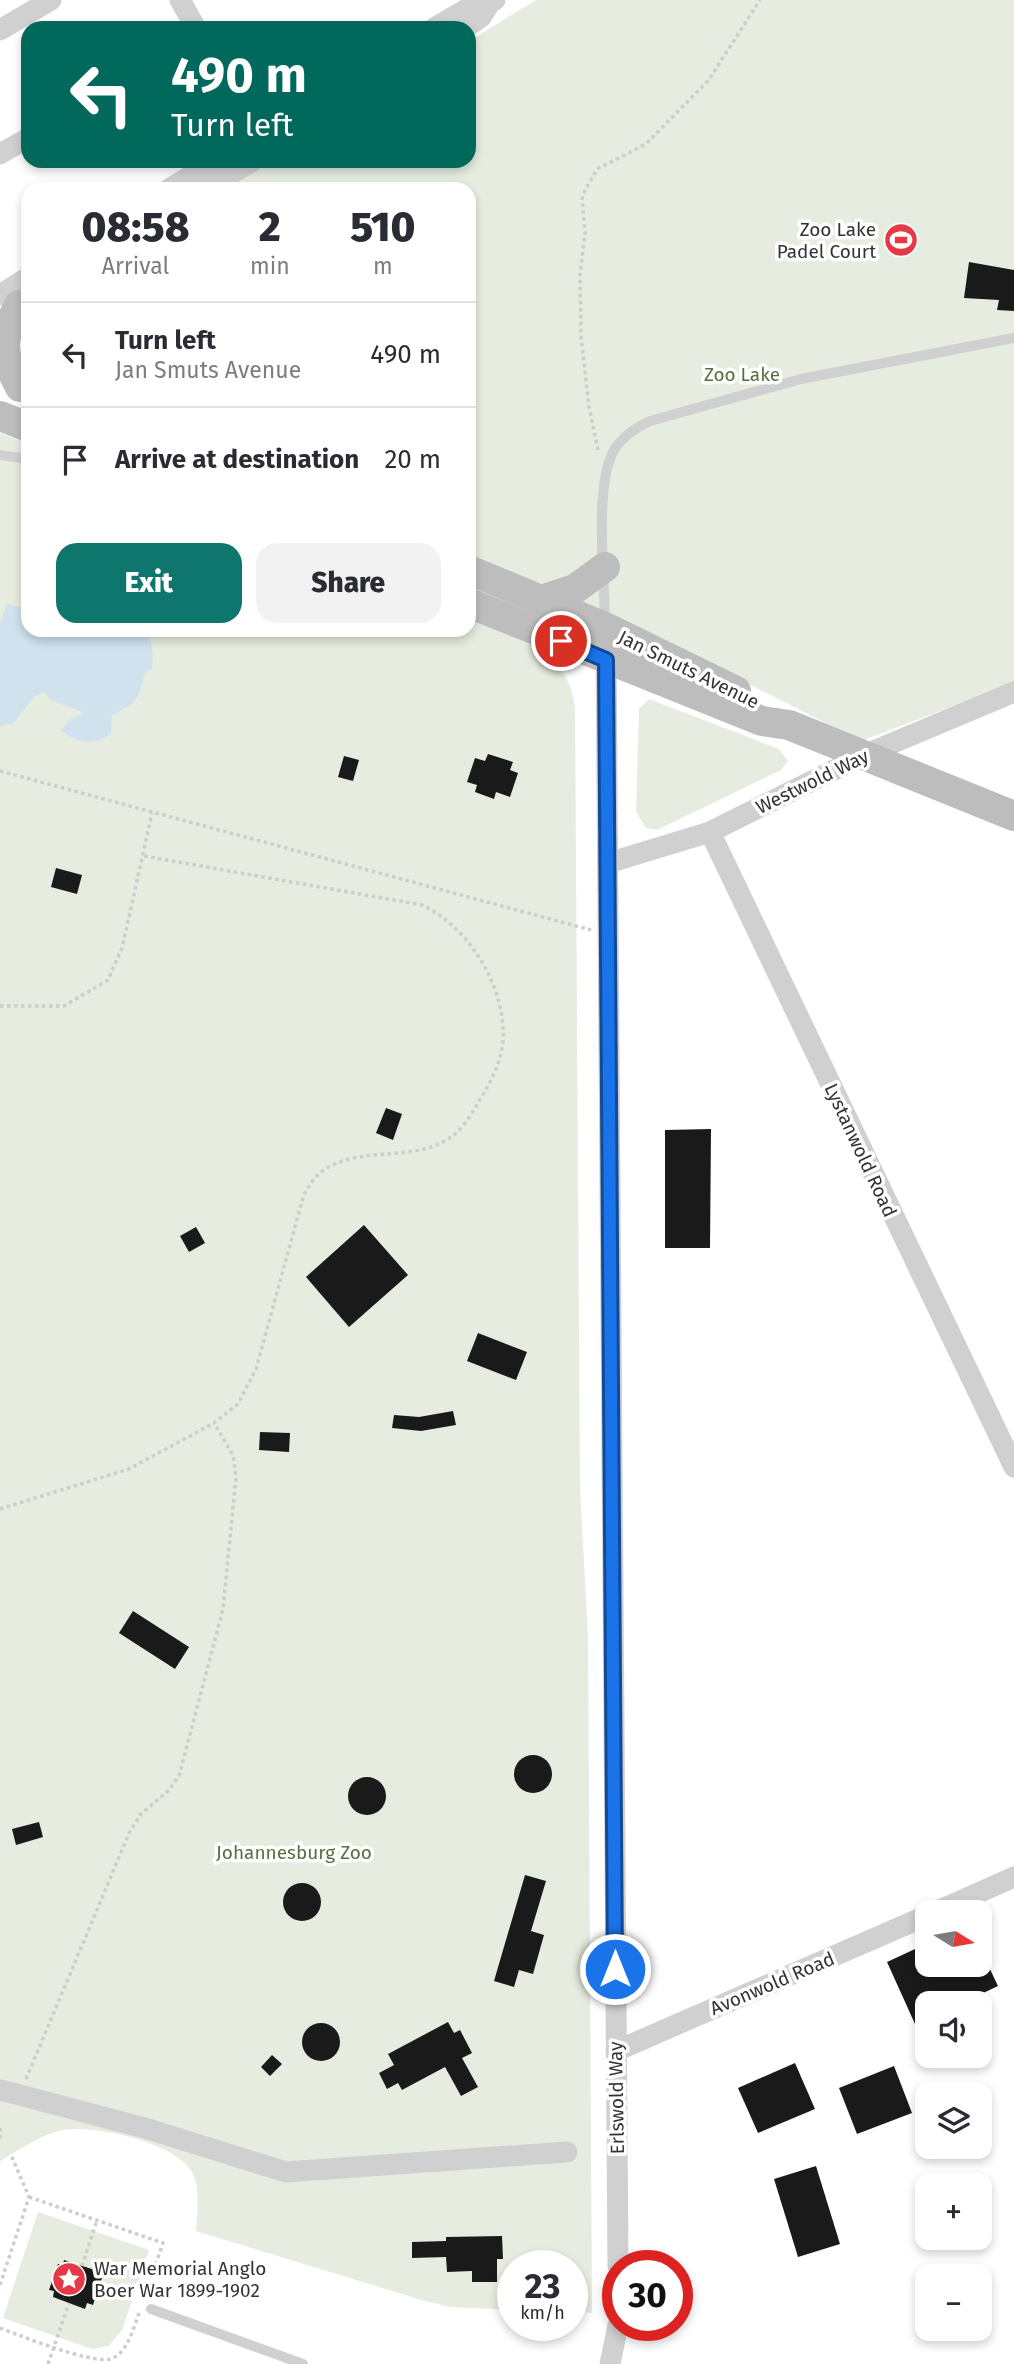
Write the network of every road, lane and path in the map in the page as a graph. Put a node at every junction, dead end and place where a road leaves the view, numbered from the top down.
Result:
1 (51, 0) edge
2 (180, 0) edge
3 (760, 0) edge
4 (492, 1) edge
5 (192, 21) edge
6 (447, 21) edge
7 (475, 21) edge
8 (0, 30) edge
9 (21, 142) edge
10 (0, 154) edge
11 (204, 168) edge
12 (241, 168) edge
13 (180, 182) edge
14 (218, 182) edge
15 (15, 299) edge
16 (1014, 338) edge
17 (16, 386) edge
18 (0, 416) edge
19 (21, 424) edge
20 (0, 455) edge
21 (21, 458) edge
22 (604, 475) junction
23 (605, 567) junction
24 (476, 573) edge
25 (541, 600) junction
26 (476, 606) edge
27 (605, 628) junction
28 (606, 660) junction
29 (1014, 692) edge
30 (789, 725) junction
31 (862, 756) junction
32 (0, 771) edge
33 (152, 813) junction
34 (1014, 817) edge
35 (710, 832) junction
36 (144, 856) junction
37 (608, 863) junction
38 (610, 935) junction
39 (0, 1006) edge
40 (214, 1423) junction
41 (1014, 1467) edge
42 (0, 1510) edge
43 (1014, 1877) edge
44 (962, 1900) edge
45 (915, 1921) edge
46 (616, 2051) junction
47 (10, 2093) edge
48 (0, 2128) edge
49 (0, 2142) edge
50 (567, 2152) dead end
51 (11, 2155) dead end
52 (29, 2197) junction
53 (97, 2220) junction
54 (618, 2250) edge
55 (82, 2266) dead end
56 (0, 2285) edge
57 (69, 2303) dead end
58 (151, 2309) dead end
59 (0, 2328) edge
60 (615, 2341) edge
61 (53, 2347) junction
62 (48, 2364) edge
63 (303, 2364) edge
64 (610, 2364) edge

1 - 8 street
2 - 5 street
3 - 22 path
4 - 6 street
4 - 7 street
9 - 10 street
11 - 13 street
12 - 14 street
15 - 17 main road
16 - 22 lane
18 - 19 main road
20 - 21 lane
22 - 23 lane
23 - 25 main road
23 - 27 lane
24 - 25 main road, Jan Smuts Avenue
25 - 27 main road, Jan Smuts Avenue
26 - 28 main road, Jan Smuts Avenue
27 - 28 street, Erlswold Way
27 - 30 main road, Jan Smuts Avenue
28 - 30 main road, Jan Smuts Avenue
28 - 37 street, Erlswold Way
29 - 31 street, Westwold Way
30 - 31 main road, Jan Smuts Avenue
31 - 34 main road, Jan Smuts Avenue
31 - 35 street, Westwold Way
32 - 33 path
33 - 36 path
33 - 38 path
35 - 37 street, Westwold Way
35 - 41 street, Lystanwold Road
36 - 39 path
36 - 40 path
37 - 38 street, Erlswold Way
38 - 46 street, Erlswold Way
40 - 42 path
40 - 47 path
43 - 44 street
45 - 46 street, Avonwold Road
46 - 54 street, Erlswold Way
47 - 50 street
48 - 49 path
51 - 52 path
52 - 53 path
52 - 56 path
53 - 55 path
53 - 61 path
57 - 61 path
58 - 63 lane
59 - 61 path
60 - 64 street
61 - 62 path

